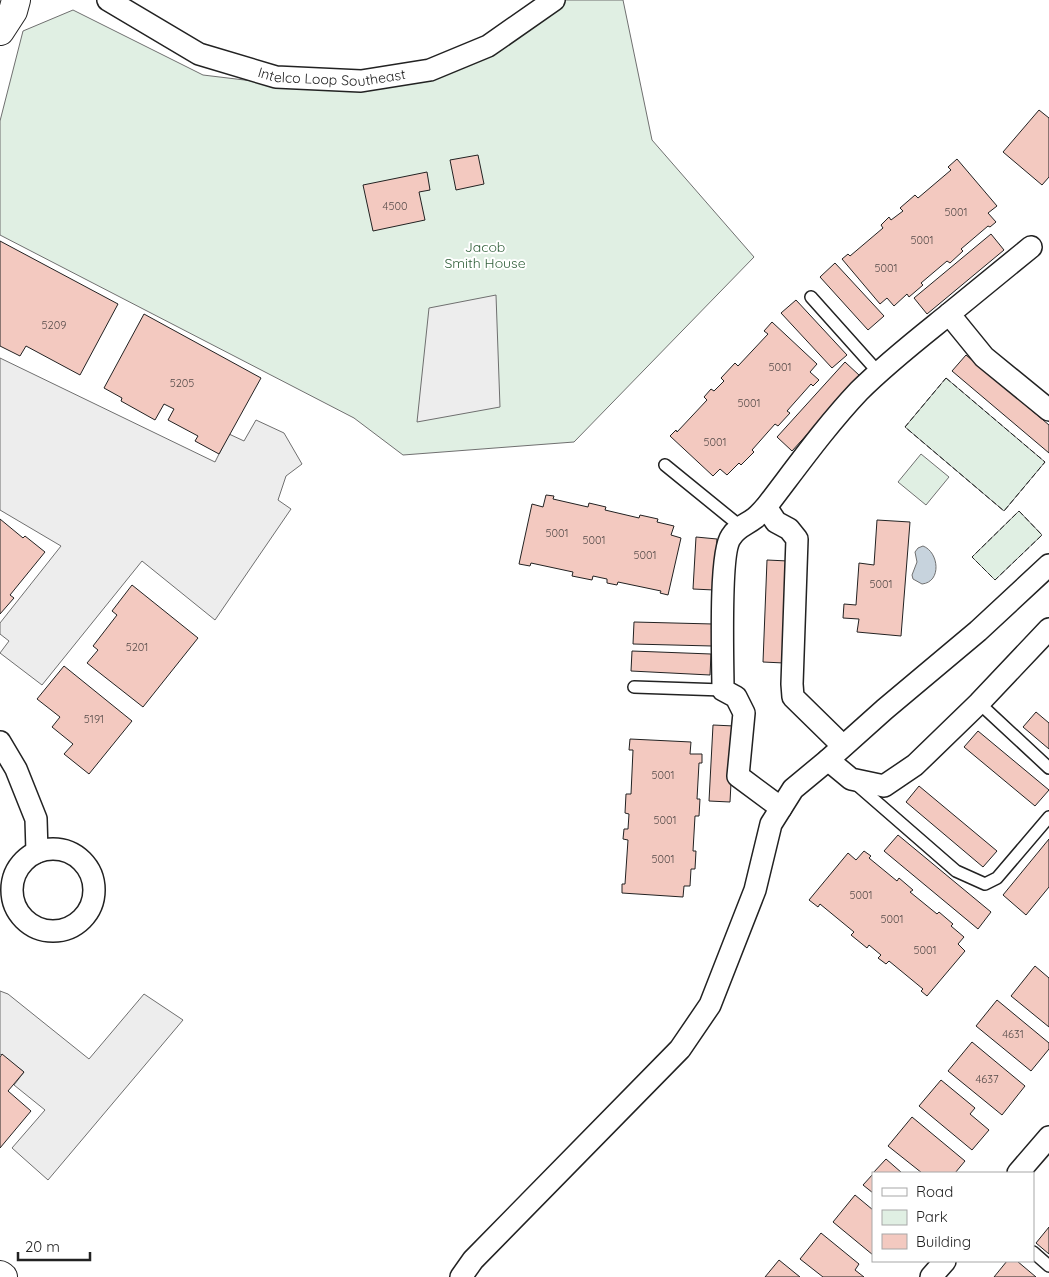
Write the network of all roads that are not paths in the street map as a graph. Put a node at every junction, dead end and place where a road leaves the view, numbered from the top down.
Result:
1 (16, 0) edge
2 (108, 0) edge
3 (554, 0) edge
4 (0, 31) edge
5 (1031, 247) dead end
6 (811, 296) dead end
7 (949, 314) junction
8 (879, 373) junction
9 (1049, 410) edge
10 (665, 465) dead end
11 (766, 507) junction
12 (740, 526) junction
13 (1049, 565) edge
14 (1049, 629) edge
15 (634, 687) dead end
16 (723, 690) junction
17 (978, 702) junction
18 (0, 742) edge
19 (836, 753) junction
20 (1049, 768) edge
21 (851, 779) junction
22 (781, 808) junction
23 (1049, 817) edge
24 (38, 852) dead end
25 (1049, 1137) edge
26 (1019, 1172) edge
27 (1034, 1253) edge
28 (944, 1262) edge
29 (1049, 1266) edge
30 (461, 1277) edge
31 (931, 1277) edge

1 - 4 street
2 - 3 street, Intelco Loop Southeast
5 - 7 street
6 - 8 lane
7 - 8 street
7 - 9 street
8 - 11 street
10 - 12 lane
11 - 12 street
11 - 19 street
12 - 16 street
13 - 19 street
14 - 17 street
15 - 16 lane
16 - 22 street
17 - 20 lane
17 - 21 street
18 - 24 street
19 - 21 street
19 - 22 street
21 - 23 lane
22 - 30 street
25 - 26 street
27 - 29 lane
28 - 31 street

